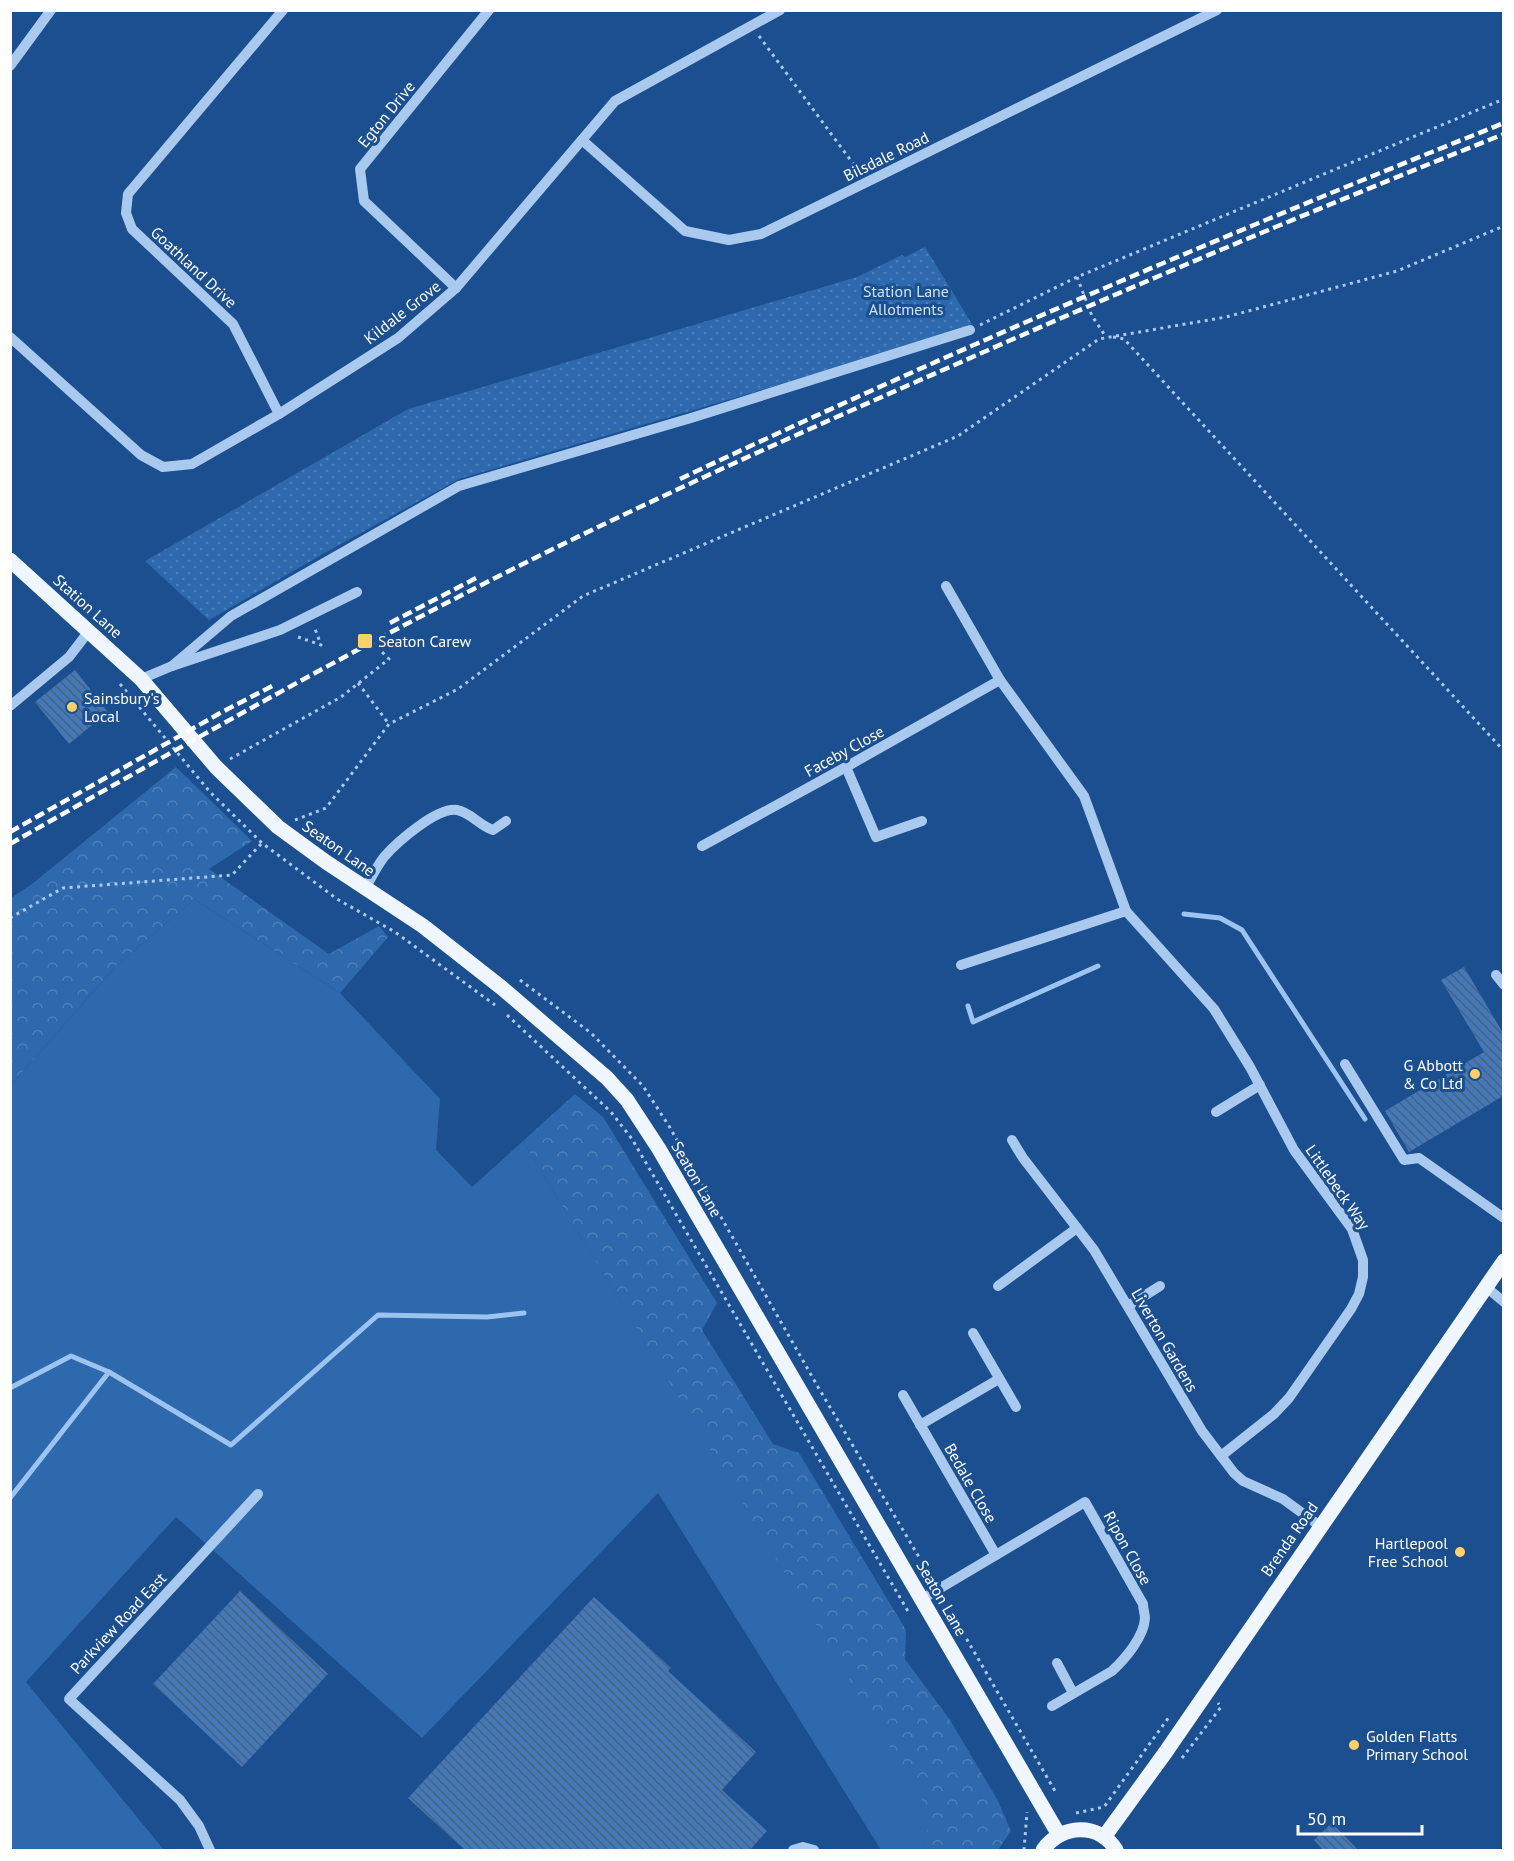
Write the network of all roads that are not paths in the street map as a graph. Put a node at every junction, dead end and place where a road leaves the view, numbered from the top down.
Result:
1 (51, 10) edge
2 (283, 10) edge
3 (489, 10) edge
4 (780, 10) edge
5 (1217, 10) edge
6 (10, 66) edge
7 (582, 140) junction
8 (456, 288) junction
9 (970, 330) road end
10 (10, 337) edge
11 (279, 414) junction
12 (10, 560) edge
13 (946, 586) dead end
14 (357, 592) dead end
15 (89, 631) junction
16 (172, 666) junction
17 (141, 679) junction
18 (1000, 680) junction
19 (10, 706) edge
20 (846, 767) junction
21 (506, 821) dead end
22 (922, 821) dead end
23 (702, 846) dead end
24 (365, 889) junction
25 (1126, 911) junction
26 (961, 965) dead end
27 (1496, 975) dead end
28 (1503, 986) edge
29 (1345, 1064) dead end
30 (1260, 1085) junction
31 (1216, 1112) dead end
32 (1012, 1140) dead end
33 (1503, 1218) edge
34 (1077, 1228) junction
35 (1503, 1261) edge
36 (998, 1286) dead end
37 (1160, 1286) dead end
38 (1485, 1287) junction
39 (1503, 1302) edge
40 (1128, 1306) junction
41 (973, 1333) dead end
42 (999, 1378) junction
43 (903, 1395) dead end
44 (1016, 1407) dead end
45 (920, 1425) junction
46 (1221, 1456) junction
47 (258, 1494) dead end
48 (1320, 1526) junction
49 (996, 1555) junction
50 (922, 1599) junction
51 (1057, 1663) dead end
52 (1073, 1693) junction
53 (1052, 1706) dead end
54 (1059, 1835) junction
55 (1104, 1837) junction
56 (210, 1851) edge
57 (793, 1851) edge
58 (814, 1851) edge
59 (1043, 1851) edge
60 (1116, 1851) edge

1 - 6 street
2 - 11 street, Goathland Drive
3 - 8 street, Egton Drive
4 - 7 street, Kildale Grove
5 - 7 street, Bilsdale Road
7 - 8 street, Kildale Grove
8 - 11 street, Kildale Grove
9 - 16 street
10 - 11 street, Kildale Grove
12 - 15 main road, Station Lane
13 - 18 street
14 - 16 street
15 - 17 main road, Station Lane
15 - 19 street
16 - 17 street
17 - 24 main road, Seaton Lane
18 - 20 street, Faceby Close
18 - 25 street
20 - 22 street
20 - 23 street, Faceby Close
21 - 24 street
24 - 50 main road, Seaton Lane
25 - 26 street
25 - 30 street, Littlebeck Way
27 - 28 street
29 - 33 street
30 - 31 street
30 - 46 street, Littlebeck Way
32 - 34 street, Liverton Gardens
34 - 36 street
34 - 40 street, Liverton Gardens
35 - 38 main road, Brenda Road
37 - 40 street
38 - 39 street
38 - 48 main road, Brenda Road
40 - 46 street, Liverton Gardens
41 - 42 street
42 - 44 street
42 - 45 street
43 - 45 street, Bedale Close
45 - 49 street, Bedale Close
46 - 48 street, Liverton Gardens
47 - 56 street, Parkview Road East
48 - 55 main road, Brenda Road
49 - 50 street, Ripon Close
49 - 52 street, Ripon Close
50 - 54 main road, Seaton Lane
51 - 52 street
52 - 53 street, Ripon Close
54 - 55 main road
54 - 59 main road
55 - 60 main road
57 - 58 street

